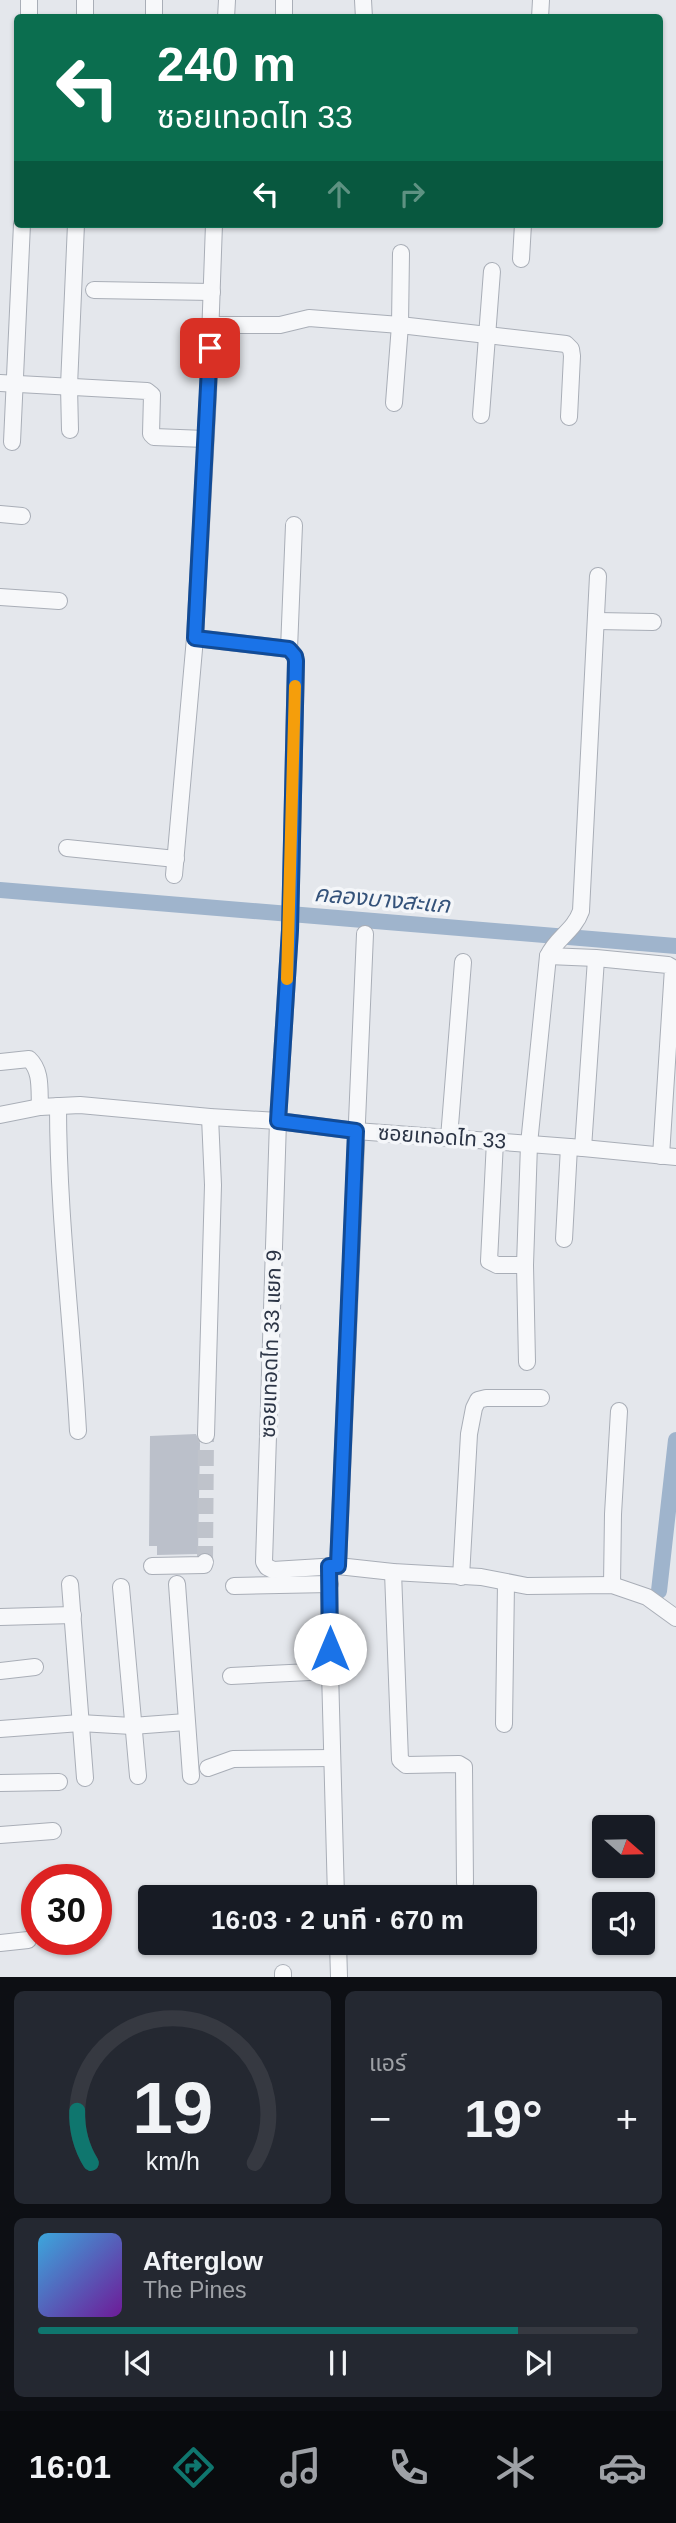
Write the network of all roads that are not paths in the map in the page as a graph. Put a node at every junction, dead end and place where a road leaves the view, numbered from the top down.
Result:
1 (22, 228) edge
2 (76, 228) edge
3 (214, 228) edge
4 (523, 228) edge
5 (401, 253) dead end
6 (521, 259) dead end
7 (492, 271) dead end
8 (94, 290) dead end
9 (212, 292) junction
10 (211, 325) junction
11 (400, 325) junction
12 (486, 335) junction
13 (7, 384) edge
14 (69, 386) junction
15 (394, 403) dead end
16 (481, 415) dead end
17 (569, 417) dead end
18 (70, 430) dead end
19 (205, 439) junction
20 (12, 442) dead end
21 (0, 514) edge
22 (22, 516) dead end
23 (294, 525) dead end
24 (598, 576) dead end
25 (0, 597) edge
26 (59, 601) dead end
27 (597, 621) junction
28 (653, 622) dead end
29 (195, 638) junction
30 (289, 649) junction
31 (67, 848) dead end
32 (365, 934) dead end
33 (550, 952) junction
34 (596, 959) junction
35 (463, 962) dead end
36 (0, 1062) edge
37 (58, 1106) junction
38 (40, 1107) junction
39 (0, 1115) edge
40 (210, 1117) junction
41 (278, 1121) junction
42 (356, 1131) junction
43 (449, 1138) junction
44 (495, 1141) junction
45 (529, 1144) junction
46 (576, 1147) junction
47 (668, 1156) edge
48 (564, 1239) dead end
49 (525, 1265) junction
50 (527, 1362) dead end
51 (541, 1398) dead end
52 (619, 1411) dead end
53 (78, 1431) dead end
54 (206, 1436) tunnel mouth
55 (205, 1562) dead end
56 (152, 1566) dead end
57 (334, 1566) junction
58 (393, 1572) junction
59 (461, 1577) junction
60 (506, 1583) junction
61 (70, 1584) dead end
62 (177, 1584) dead end
63 (330, 1584) junction
64 (234, 1586) dead end
65 (612, 1586) junction
66 (121, 1587) dead end
67 (73, 1615) junction
68 (0, 1617) edge
69 (676, 1618) edge
70 (36, 1667) dead end
71 (0, 1671) edge
72 (330, 1671) junction
73 (231, 1676) dead end
74 (80, 1723) junction
75 (186, 1723) junction
76 (504, 1724) dead end
77 (132, 1726) junction
78 (0, 1729) edge
79 (332, 1758) junction
80 (208, 1768) dead end
81 (138, 1776) dead end
82 (191, 1776) dead end
83 (85, 1778) dead end
84 (59, 1782) dead end
85 (0, 1783) edge
86 (53, 1831) dead end
87 (0, 1835) edge
88 (464, 1884) dead end
89 (336, 1885) edge
90 (21, 1941) edge
91 (0, 1943) edge
92 (338, 1955) edge
93 (339, 1977) edge

1 - 13 street
2 - 14 street
3 - 9 street
4 - 6 street
5 - 11 street
7 - 12 street
8 - 9 street
9 - 10 street
10 - 11 street
10 - 19 street
11 - 12 street
11 - 15 street
12 - 16 street
12 - 17 street
13 - 14 street
13 - 20 street
14 - 18 street
14 - 19 street
19 - 29 street
21 - 22 street
23 - 30 street, ซอยเทอดไท 33 แยก 9
24 - 27 street
25 - 26 street
27 - 28 street
27 - 33 street
29 - 30 street
29 - 31 street
30 - 41 street, ซอยเทอดไท 33 แยก 9
32 - 42 street
33 - 34 street
33 - 45 street
34 - 46 street
34 - 47 street
35 - 43 street
36 - 38 street
37 - 38 street, ซอยเทอดไท 33
37 - 40 street, ซอยเทอดไท 33
37 - 53 street
38 - 39 street, ซอยเทอดไท 33
40 - 41 street, ซอยเทอดไท 33
40 - 54 street
41 - 42 street, ซอยเทอดไท 33
41 - 57 street, ซอยเทอดไท 33 แยก 9
42 - 43 street, ซอยเทอดไท 33
42 - 57 street
43 - 44 street, ซอยเทอดไท 33
44 - 45 street, ซอยเทอดไท 33
44 - 49 street
45 - 46 street, ซอยเทอดไท 33
45 - 49 street
46 - 47 street, ซอยเทอดไท 33
46 - 48 street
49 - 50 street
51 - 59 street
52 - 65 street
55 - 56 street
57 - 58 street
57 - 63 street
58 - 59 street
58 - 88 street
59 - 60 street
60 - 65 street
60 - 76 street
61 - 67 street
62 - 75 street
63 - 64 street
63 - 72 street
65 - 69 street
66 - 77 street
67 - 68 street
67 - 74 street
70 - 71 street
72 - 73 street
72 - 79 street
74 - 77 street
74 - 78 street
74 - 83 street
75 - 77 street
75 - 82 street
77 - 81 street
79 - 80 street
79 - 89 street
84 - 85 street
86 - 87 street
90 - 91 street
92 - 93 street

